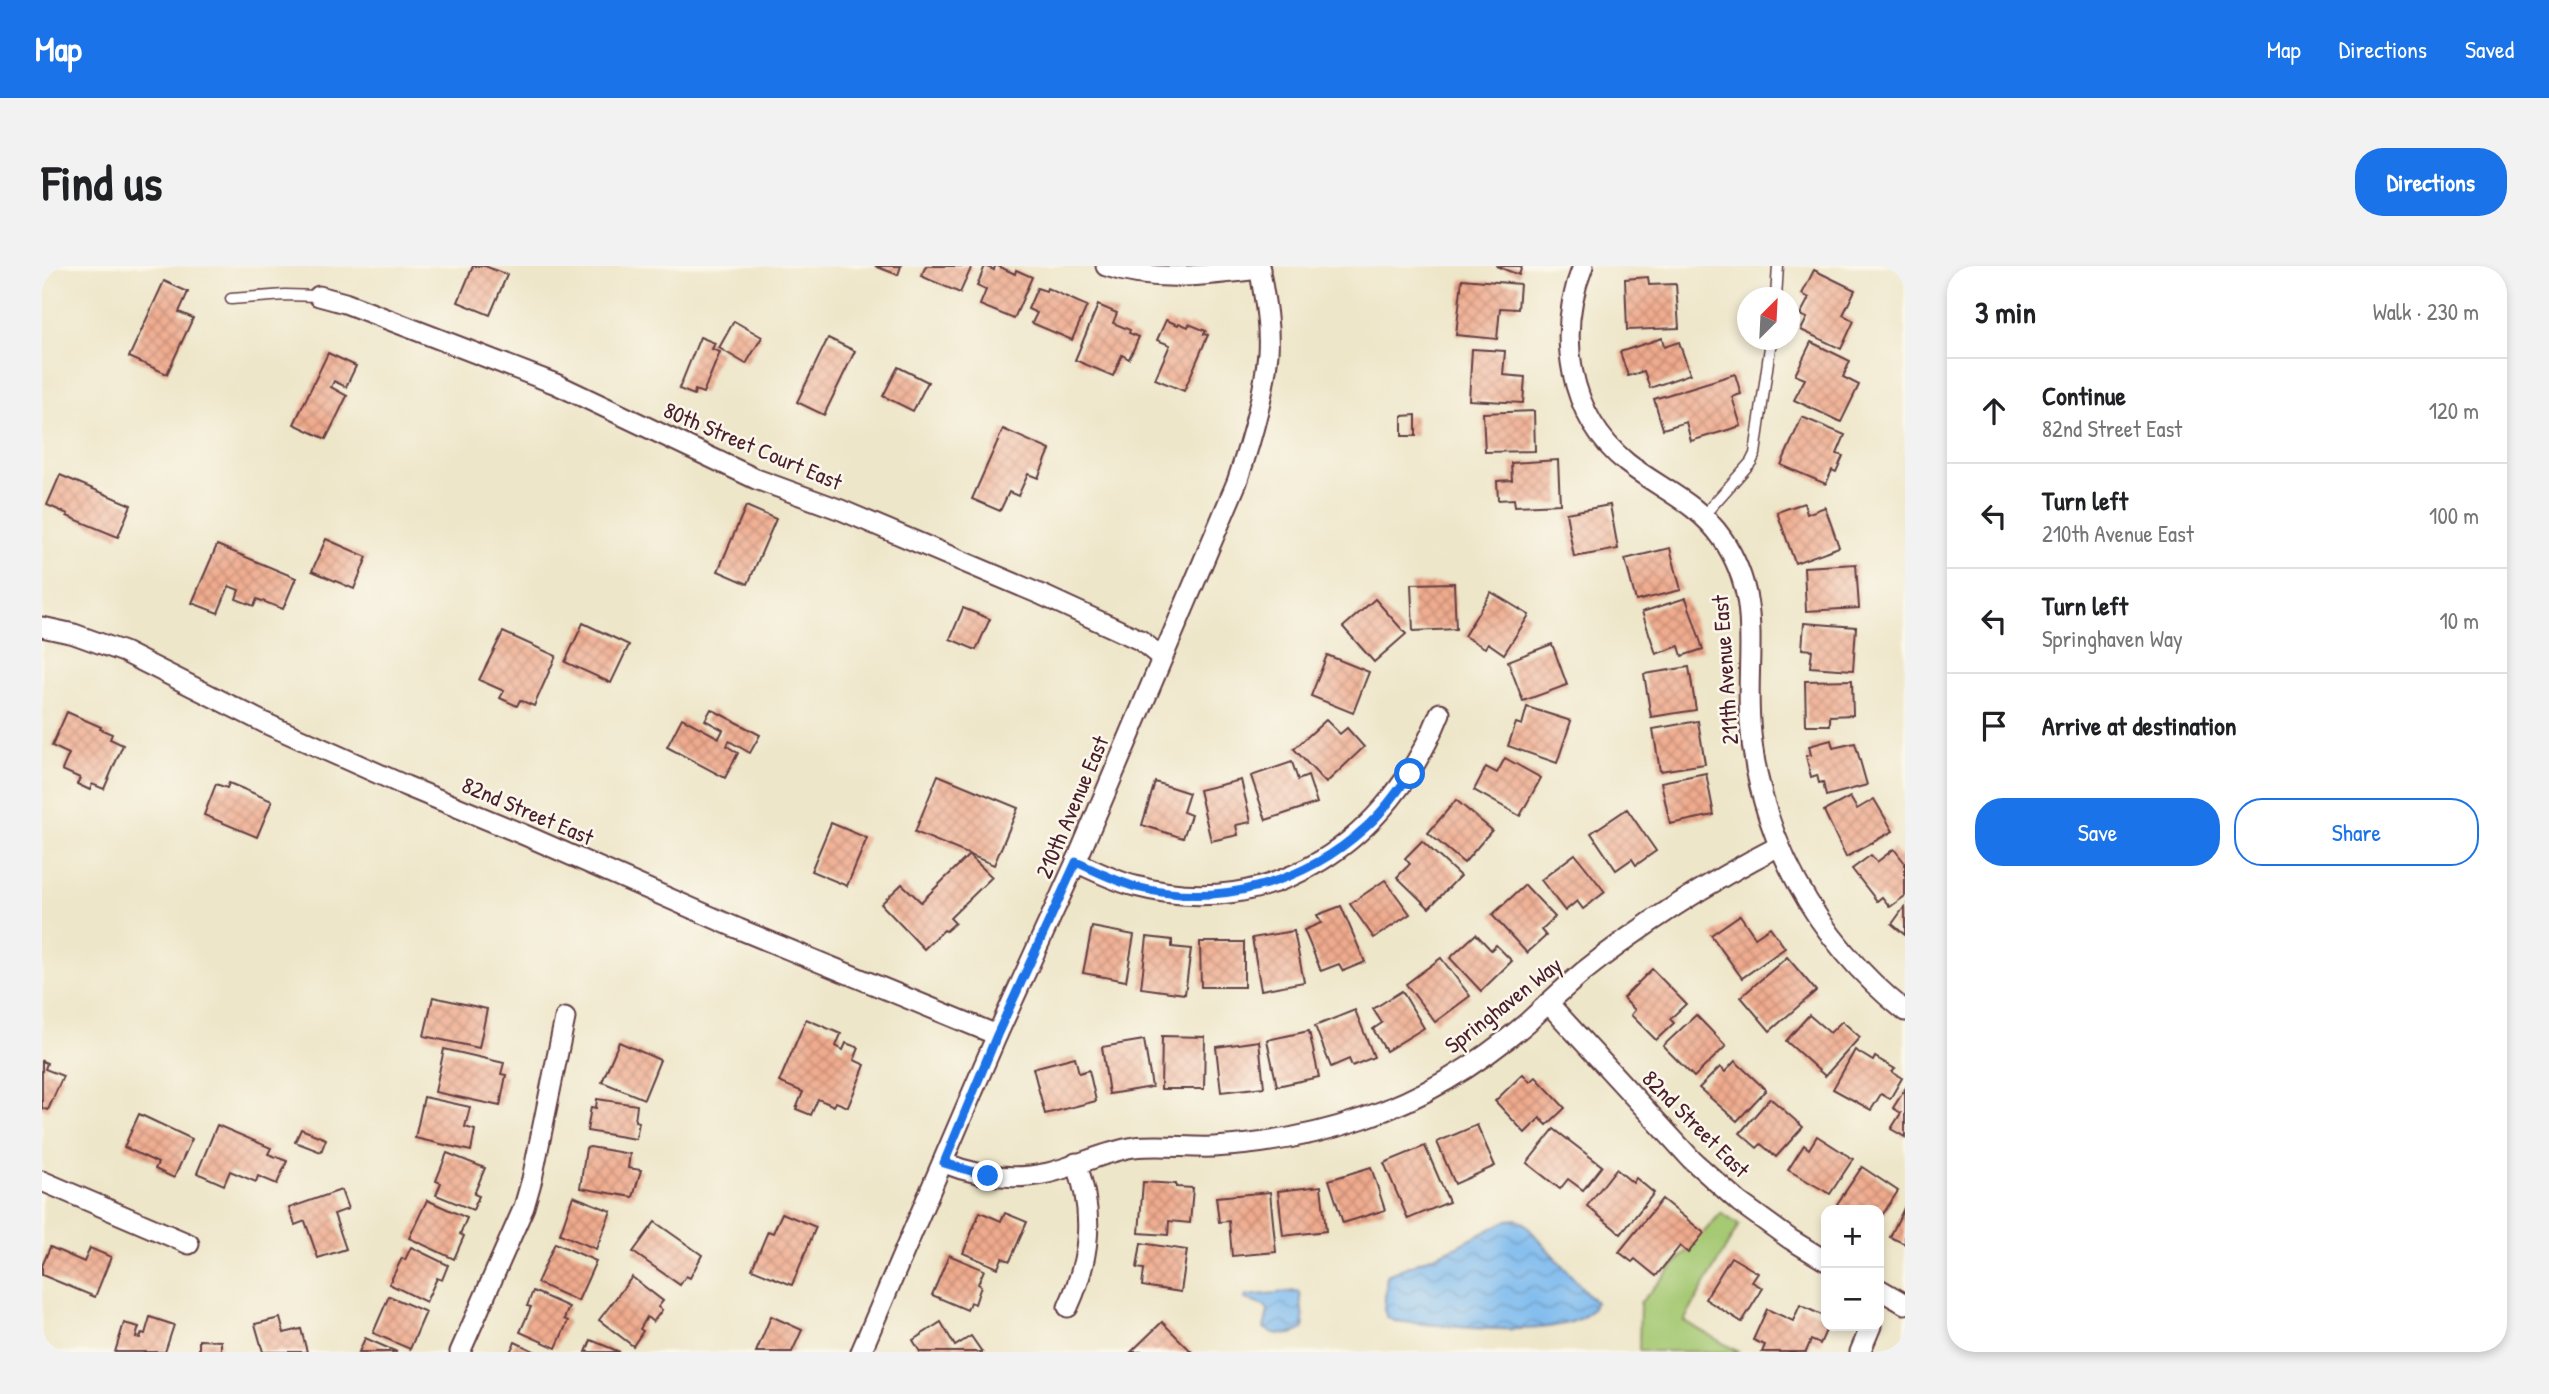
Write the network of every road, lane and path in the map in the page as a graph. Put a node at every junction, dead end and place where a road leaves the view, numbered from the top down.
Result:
1 (1106, 266) edge
2 (1583, 266) edge
3 (1778, 266) edge
4 (1260, 267) edge
5 (1777, 287) edge
6 (318, 296) joint
7 (231, 299) dead end
8 (1770, 350) edge
9 (1703, 516) junction
10 (42, 627) edge
11 (1161, 657) junction
12 (1440, 713) dead end
13 (1779, 846) junction
14 (1076, 862) junction
15 (1548, 1003) junction
16 (1905, 1011) edge
17 (565, 1018) dead end
18 (997, 1035) junction
19 (944, 1163) junction
20 (1076, 1163) junction
21 (42, 1181) edge
22 (189, 1244) dead end
23 (1821, 1258) edge
24 (1884, 1298) edge
25 (1905, 1304) edge
26 (1068, 1307) dead end
27 (1869, 1331) edge
28 (460, 1352) edge
29 (861, 1352) edge
30 (1860, 1352) edge

1 - 4 street
2 - 9 street, 211th Avenue East
3 - 5 lane
4 - 11 street, 210th Avenue East
6 - 7 lane
6 - 11 street, 80th Street Court East
8 - 9 lane
9 - 13 street, 211th Avenue East
10 - 18 street, 82nd Street East
11 - 14 street, 210th Avenue East
12 - 14 street
13 - 15 street, Springhaven Way
13 - 16 street, 211th Avenue East
14 - 18 street, 210th Avenue East
15 - 20 street, Springhaven Way
15 - 23 street, 82nd Street East
17 - 28 street
18 - 19 street, 210th Avenue East
19 - 20 street, Springhaven Way
19 - 29 street, 210th Avenue East
20 - 26 street
21 - 22 street
24 - 25 street
27 - 30 street

